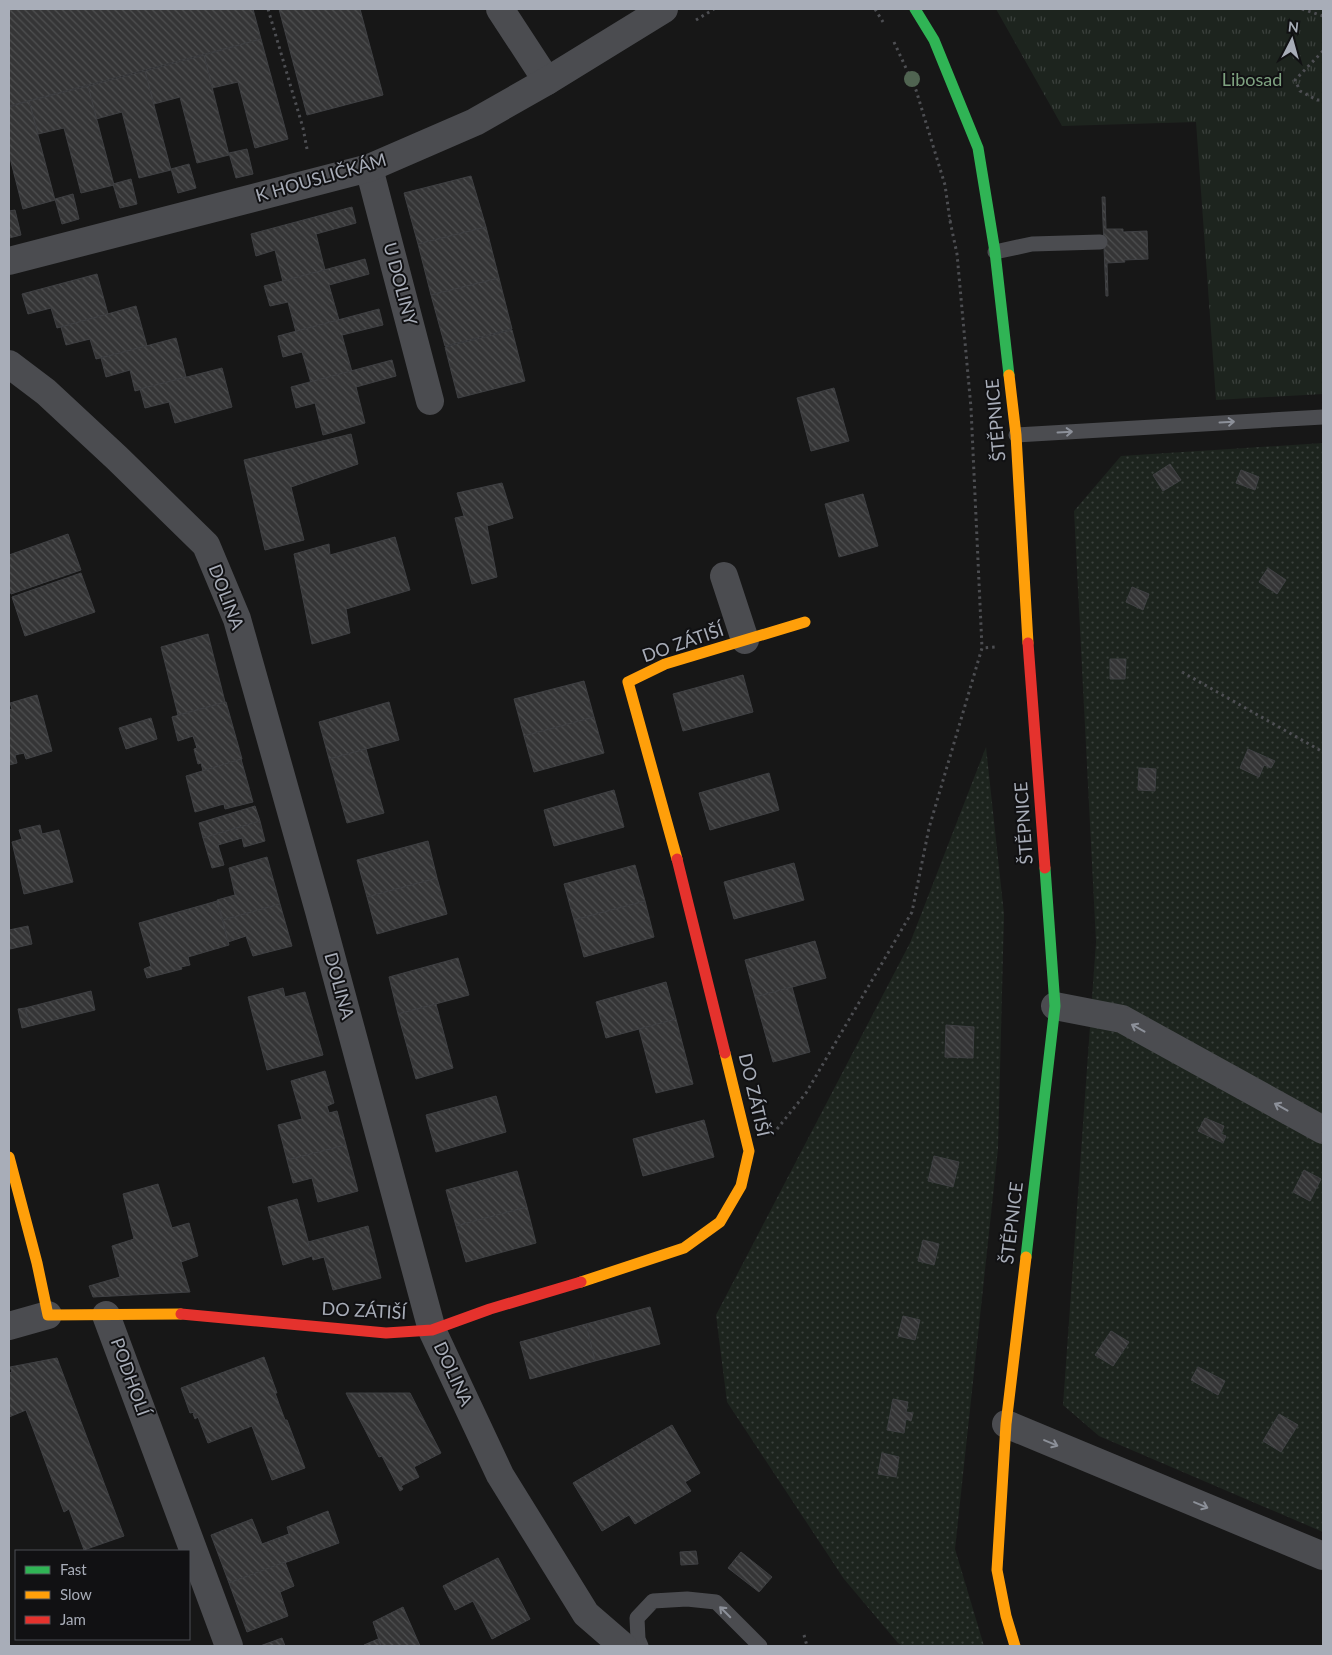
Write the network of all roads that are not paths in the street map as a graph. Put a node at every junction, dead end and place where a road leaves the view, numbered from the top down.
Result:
1 (500, 9) edge
2 (664, 9) edge
3 (915, 9) edge
4 (547, 82) junction
5 (369, 168) junction
6 (1100, 242) dead end
7 (995, 252) junction
8 (9, 261) edge
9 (9, 364) edge
10 (430, 401) dead end
11 (1323, 417) edge
12 (1016, 435) junction
13 (724, 576) dead end
14 (805, 622) dead end
15 (745, 640) junction
16 (1055, 1006) junction
17 (1323, 1130) edge
18 (9, 1158) edge
19 (48, 1315) junction
20 (106, 1315) junction
21 (9, 1326) edge
22 (432, 1330) junction
23 (1006, 1424) junction
24 (1323, 1556) edge
25 (229, 1646) edge
26 (624, 1646) edge
27 (640, 1646) edge
28 (760, 1646) edge
29 (1015, 1646) edge

1 - 4 street
2 - 4 street, K HOUSLIČKÁM
3 - 7 street, ŠTĚPNICE
4 - 5 street, K HOUSLIČKÁM
5 - 8 street, K HOUSLIČKÁM
5 - 10 street, U DOLINY
6 - 7 lane
7 - 12 street, ŠTĚPNICE
9 - 22 street, DOLINA
12 -> 11 lane
12 - 16 street, ŠTĚPNICE
13 - 15 street
14 - 15 street, DO ZÁTIŠÍ
15 - 22 street, DO ZÁTIŠÍ
17 -> 16 street
16 - 23 street, ŠTĚPNICE
18 - 19 street
19 - 20 street, PODHOLÍ
19 - 21 street
20 - 22 street, DO ZÁTIŠÍ
20 - 25 street, PODHOLÍ
22 - 26 street, DOLINA
23 -> 24 street
23 - 29 street, ŠTĚPNICE
28 -> 27 lane

